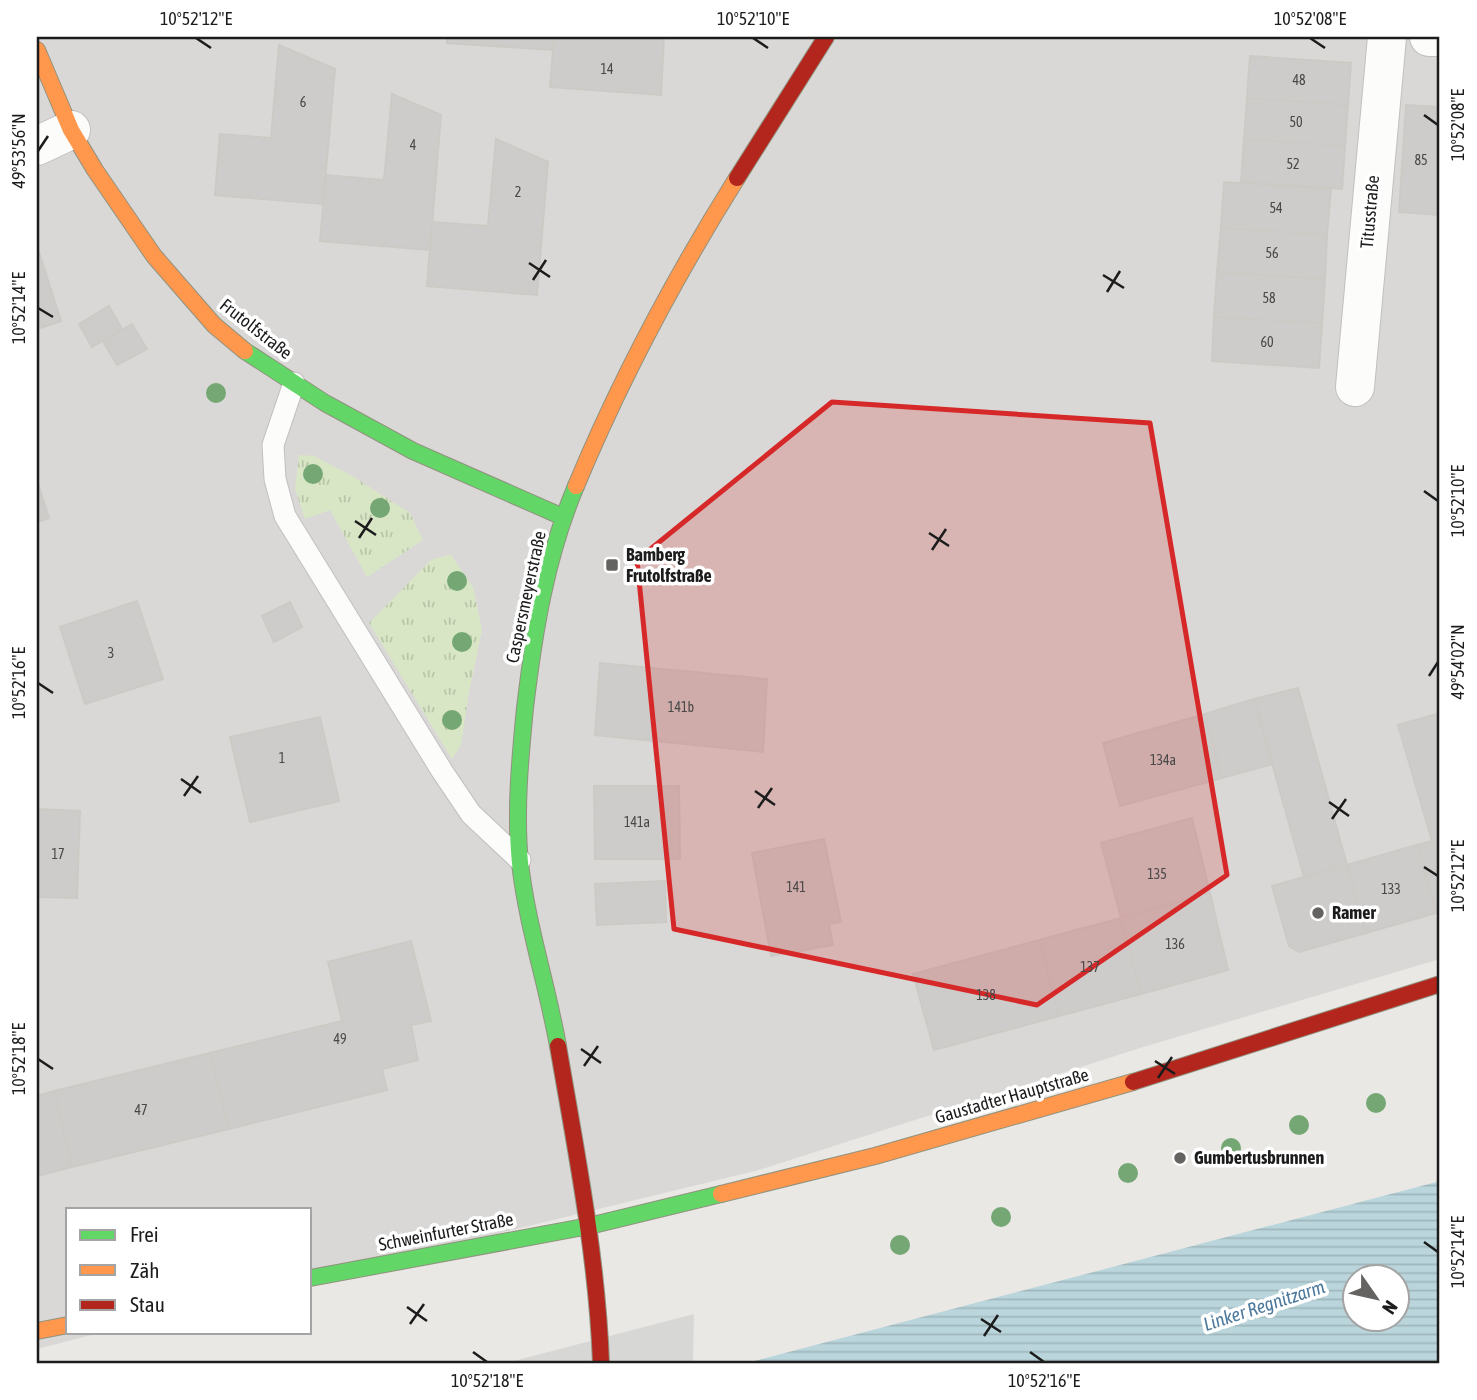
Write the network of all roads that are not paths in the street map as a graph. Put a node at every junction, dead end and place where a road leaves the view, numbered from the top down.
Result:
1 (826, 37) edge
2 (1387, 37) edge
3 (1429, 37) edge
4 (1440, 37) edge
5 (37, 50) edge
6 (71, 130) junction
7 (37, 146) edge
8 (294, 383) junction
9 (1355, 387) dead end
10 (563, 517) junction
11 (520, 860) junction
12 (1440, 984) edge
13 (589, 1226) junction
14 (312, 1278) edge
15 (66, 1325) edge
16 (37, 1331) edge
17 (601, 1363) edge

1 - 10 street, Caspersmeyerstraße
2 - 9 street, Titusstraße
3 - 4 street
5 - 6 street, Frutolfstraße
6 - 7 street
6 - 8 street, Frutolfstraße
8 - 10 street, Frutolfstraße
8 - 11 lane
10 - 11 street, Caspersmeyerstraße
11 - 13 street, Caspersmeyerstraße
12 - 13 street, Gaustadter Hauptstraße
13 - 14 street, Schweinfurter Straße
13 - 17 street, Caspersmeyerstraße
15 - 16 street

